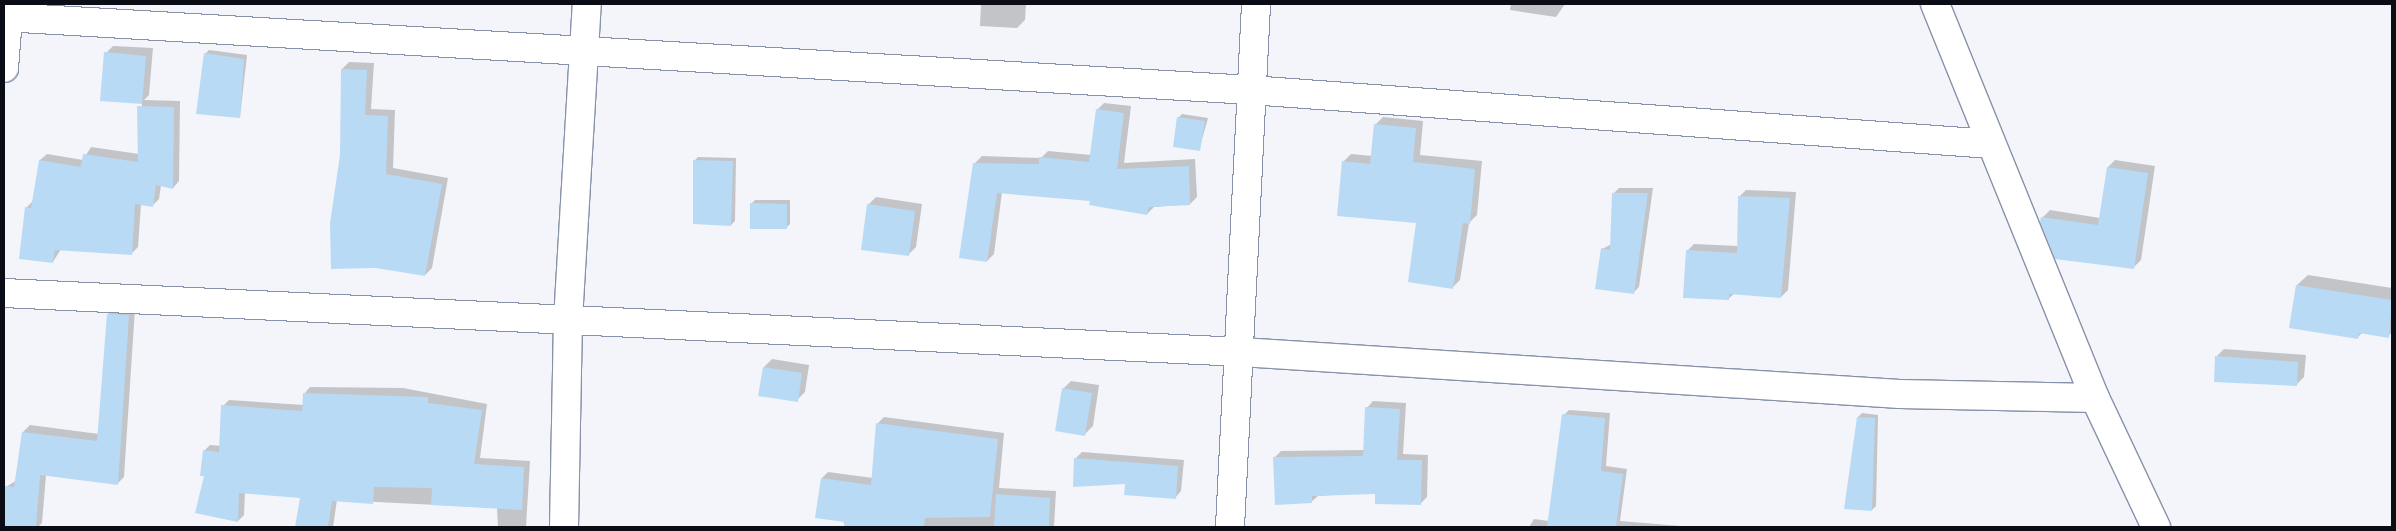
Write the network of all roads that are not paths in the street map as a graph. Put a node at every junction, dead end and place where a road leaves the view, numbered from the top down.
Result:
1 (587, 4) edge
2 (1256, 4) edge
3 (1935, 4) edge
4 (7, 12) edge
5 (585, 48) junction
6 (4, 68) edge
7 (1250, 90) junction
8 (1990, 144) junction
9 (4, 293) edge
10 (568, 320) junction
11 (1241, 352) junction
12 (2096, 398) junction
13 (564, 527) edge
14 (1230, 527) edge
15 (2156, 527) edge

1 - 5 street
2 - 7 street
3 - 8 street
4 - 5 street
4 - 6 street
5 - 7 street
5 - 10 street
7 - 8 street
7 - 11 street
8 - 12 street
9 - 10 street
10 - 11 street
10 - 13 street
11 - 12 street
11 - 14 street
12 - 15 street

